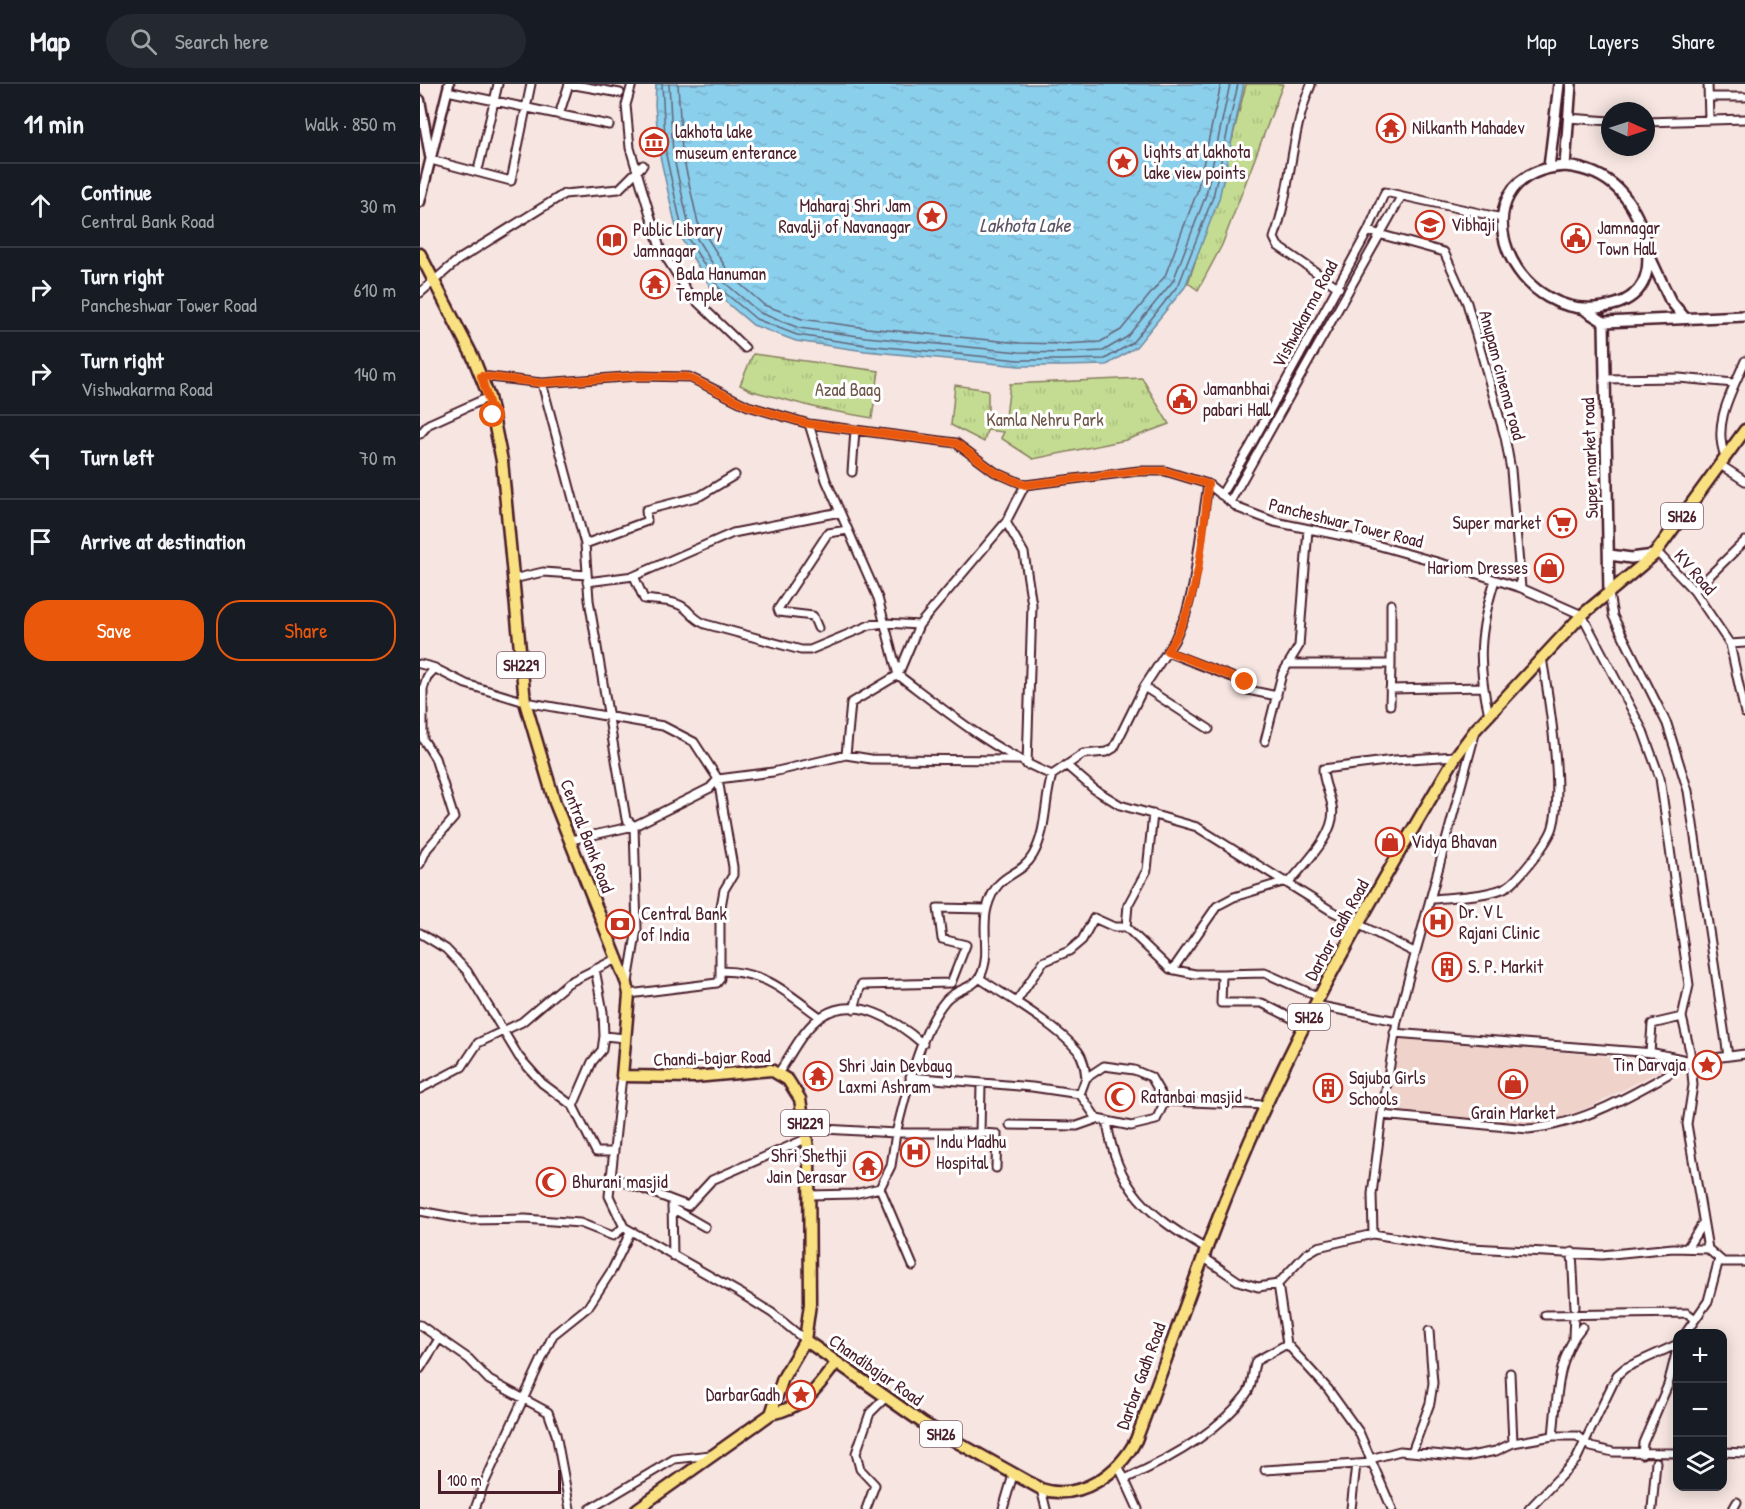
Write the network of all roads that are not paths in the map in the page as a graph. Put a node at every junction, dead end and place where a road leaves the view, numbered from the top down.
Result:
1 (498, 84) edge
2 (531, 84) edge
3 (569, 84) edge
4 (632, 84) edge
5 (1559, 84) edge
6 (1571, 84) edge
7 (1708, 84) edge
8 (1311, 85) edge
9 (448, 87) edge
10 (620, 93) dead end
11 (1708, 97) junction
12 (1745, 97) edge
13 (420, 100) edge
14 (495, 103) junction
15 (526, 108) junction
16 (559, 115) junction
17 (1568, 118) junction
18 (1745, 119) edge
19 (1601, 120) edge
20 (1709, 120) junction
21 (1655, 122) edge
22 (609, 125) dead end
23 (431, 160) junction
24 (643, 165) dead end
25 (479, 166) dead end
26 (1565, 166) junction
27 (1549, 167) junction
28 (636, 173) junction
29 (1401, 197) junction
30 (420, 202) edge
31 (1502, 218) junction
32 (1368, 231) junction
33 (1379, 235) junction
34 (420, 254) edge
35 (1649, 255) junction
36 (435, 280) junction
37 (1337, 287) junction
38 (420, 293) edge
39 (1346, 293) junction
40 (1585, 310) junction
41 (1745, 316) edge
42 (1684, 317) junction
43 (1604, 322) junction
44 (745, 348) dead end
45 (1745, 362) edge
46 (481, 376) junction
47 (1604, 379) junction
48 (542, 383) junction
49 (1734, 383) junction
50 (489, 397) junction
51 (809, 424) junction
52 (855, 430) junction
53 (1745, 430) edge
54 (420, 435) edge
55 (1722, 460) junction
56 (852, 472) dead end
57 (735, 476) dead end
58 (1745, 481) edge
59 (1208, 484) junction
60 (1025, 485) junction
61 (1221, 495) junction
62 (1230, 502) junction
63 (840, 512) junction
64 (1006, 522) junction
65 (1308, 529) junction
66 (848, 530) junction
67 (1745, 541) edge
68 (585, 544) junction
69 (1656, 553) junction
70 (1610, 555) junction
71 (634, 576) junction
72 (513, 579) junction
73 (587, 579) junction
74 (1495, 580) junction
75 (1521, 588) junction
76 (1694, 591) junction
77 (1609, 594) junction
78 (1391, 604) dead end
79 (1582, 615) junction
80 (885, 622) junction
81 (919, 625) junction
82 (818, 628) dead end
83 (1745, 643) edge
84 (1730, 644) junction
85 (1167, 651) junction
86 (1542, 658) junction
87 (420, 664) edge
88 (1288, 664) junction
89 (1391, 664) junction
90 (435, 668) junction
91 (898, 675) junction
92 (1144, 687) junction
93 (1483, 687) junction
94 (1390, 689) junction
95 (1277, 696) junction
96 (525, 702) junction
97 (1390, 705) dead end
98 (1745, 713) edge
99 (1489, 715) junction
100 (607, 716) junction
101 (1209, 729) dead end
102 (1476, 729) junction
103 (1265, 741) dead end
104 (846, 755) junction
105 (1456, 756) junction
106 (1020, 760) junction
107 (1027, 765) junction
108 (1066, 765) junction
109 (1052, 775) junction
110 (718, 779) junction
111 (1153, 814) junction
112 (634, 826) junction
113 (571, 840) junction
114 (420, 864) edge
115 (1287, 882) junction
116 (1432, 899) junction
117 (986, 909) junction
118 (1360, 924) junction
119 (1126, 927) junction
120 (420, 933) edge
121 (1414, 952) junction
122 (618, 958) junction
123 (595, 969) junction
124 (1173, 969) junction
125 (721, 971) junction
126 (1222, 974) junction
127 (980, 978) junction
128 (628, 989) junction
129 (1317, 1001) junction
130 (1016, 1002) junction
131 (854, 1009) junction
132 (820, 1017) junction
133 (1682, 1017) junction
134 (1397, 1021) junction
135 (1305, 1025) junction
136 (504, 1030) junction
137 (1394, 1033) junction
138 (604, 1036) junction
139 (625, 1038) junction
140 (923, 1044) junction
141 (1650, 1053) junction
142 (1745, 1054) edge
143 (1728, 1056) junction
144 (1691, 1061) junction
145 (779, 1072) junction
146 (622, 1076) junction
147 (910, 1077) junction
148 (1086, 1078) junction
149 (981, 1084) junction
150 (420, 1089) edge
151 (1080, 1094) junction
152 (1165, 1101) junction
153 (573, 1106) junction
154 (1266, 1106) junction
155 (1382, 1115) junction
156 (1097, 1119) junction
157 (1107, 1121) junction
158 (1010, 1125) dead end
159 (807, 1133) junction
160 (896, 1133) junction
161 (980, 1133) junction
162 (614, 1152) junction
163 (996, 1168) dead end
164 (611, 1176) junction
165 (880, 1188) junction
166 (810, 1195) junction
167 (672, 1205) junction
168 (420, 1211) edge
169 (1704, 1223) junction
170 (705, 1227) dead end
171 (627, 1229) junction
172 (1373, 1234) junction
173 (1687, 1248) junction
174 (1708, 1249) junction
175 (1572, 1252) junction
176 (1204, 1253) junction
177 (673, 1256) junction
178 (1719, 1259) junction
179 (1745, 1262) edge
180 (913, 1266) dead end
181 (1278, 1284) junction
182 (1574, 1311) junction
183 (1545, 1315) dead end
184 (1695, 1319) junction
185 (420, 1325) edge
186 (1582, 1327) dead end
187 (1688, 1329) edge
188 (1429, 1331) dead end
189 (1573, 1338) junction
190 (439, 1339) junction
191 (805, 1340) junction
192 (1287, 1344) junction
193 (1673, 1346) edge
194 (1673, 1362) edge
195 (836, 1364) junction
196 (420, 1369) edge
197 (1510, 1373) dead end
198 (886, 1397) junction
199 (522, 1399) junction
200 (771, 1414) junction
201 (1553, 1436) junction
202 (1513, 1443) junction
203 (1585, 1443) junction
204 (1412, 1452) junction
205 (1727, 1452) edge
206 (1673, 1453) edge
207 (1745, 1453) edge
208 (1642, 1454) junction
209 (712, 1455) junction
210 (1371, 1461) junction
211 (1656, 1462) dead end
212 (1356, 1464) junction
213 (1118, 1465) junction
214 (1265, 1470) dead end
215 (1012, 1475) junction
216 (1125, 1479) junction
217 (1091, 1486) joint
218 (1041, 1489) junction
219 (476, 1509) edge
220 (570, 1509) edge
221 (591, 1509) edge
222 (637, 1509) edge
223 (866, 1509) edge
224 (1003, 1509) edge
225 (1046, 1509) edge
226 (1138, 1509) edge
227 (1351, 1509) edge
228 (1392, 1509) edge
229 (1529, 1509) edge
230 (1652, 1509) edge

1 - 14 street
2 - 15 street
3 - 10 street
3 - 16 street
4 - 28 street
5 - 27 main road
6 - 17 main road
7 - 11 street
8 - 37 street
9 - 14 street
9 - 23 street
11 - 12 street
11 - 20 street
13 - 23 street
14 - 15 street
14 - 25 street
15 - 16 street
15 - 23 street
16 - 22 street
17 - 19 street
17 - 26 main road
18 - 20 street
20 - 21 street
23 - 30 street
24 - 28 street
26 - 27 main road
26 - 35 main road
27 - 31 main road
28 - 36 street
28 - 44 street
29 - 31 street, Vishwakarma Road
29 - 32 street, Vishwakarma Road
29 - 33 street, Vishwakarma Road
31 - 40 main road
32 - 33 street, Anupam cinema road
32 - 37 street, Vishwakarma Road
33 - 39 street, Vishwakarma Road
33 - 75 street, Anupam cinema road
34 - 36 main road, Central Bank Road / SH229
35 - 40 main road
35 - 42 main road
36 - 38 street
36 - 46 main road, Central Bank Road / SH229
37 - 39 street
37 - 61 street, Vishwakarma Road
39 - 62 street, Vishwakarma Road
40 - 43 main road
41 - 42 main road
42 - 43 main road
43 - 47 main road, Super market road
45 - 49 street
46 - 48 street
46 - 50 main road, Central Bank Road / SH229
47 - 49 street
47 - 70 main road, Super market road
48 - 51 street
48 - 68 street
49 - 55 street
50 - 54 street
50 - 72 main road, Central Bank Road / SH229
51 - 52 street
51 - 63 street
52 - 56 street
52 - 60 street
53 - 55 main road, SH26
55 - 58 street
55 - 69 main road, SH26
57 - 68 street
59 - 60 street, Pancheshwar Tower Road
59 - 61 street, Pancheshwar Tower Road
59 - 85 street
60 - 64 street
61 - 62 street, Pancheshwar Tower Road
62 - 65 street, Pancheshwar Tower Road
63 - 66 street
63 - 71 street
64 - 81 street
64 - 107 street
65 - 74 street, Pancheshwar Tower Road
65 - 88 street
66 - 80 street
66 - 82 street
67 - 76 street
68 - 73 street
69 - 70 main road
69 - 76 street, KV Road
69 - 77 main road, SH26
70 - 77 main road, Super market road
71 - 73 street
71 - 80 street
72 - 73 street
72 - 96 main road, Central Bank Road / SH229
73 - 100 street
74 - 75 street, Pancheshwar Tower Road
74 - 93 street
75 - 79 street, Pancheshwar Tower Road
76 - 84 street, KV Road
77 - 79 main road, Darbar Gadh Road / SH26
77 - 143 street
78 - 89 street
79 - 86 main road, Darbar Gadh Road / SH26
79 - 133 street
80 - 81 street
80 - 91 street
81 - 91 street
83 - 84 street
84 - 98 street, KV Road
85 - 92 street
85 - 95 street
86 - 99 main road, Darbar Gadh Road / SH26
86 - 116 street
87 - 90 street
88 - 89 street
88 - 95 street
89 - 94 street
90 - 96 street
90 - 114 street
91 - 104 street
91 - 106 street
92 - 101 street
92 - 108 street
93 - 94 street
93 - 99 street
94 - 97 street
95 - 103 street
96 - 100 street
96 - 113 main road, Central Bank Road / SH229
99 - 102 main road, Darbar Gadh Road / SH26
100 - 110 street
100 - 112 street
102 - 105 main road, Darbar Gadh Road / SH26
102 - 116 street
104 - 106 street
104 - 110 street
105 - 115 street
105 - 118 main road, Darbar Gadh Road / SH26
106 - 107 street
107 - 109 street
108 - 109 street
108 - 111 street
109 - 117 street
110 - 112 street
110 - 125 street
111 - 115 street
111 - 119 street
112 - 113 street
112 - 128 street
113 - 122 main road, Central Bank Road / SH229
115 - 118 street
115 - 124 street
116 - 121 street
117 - 127 street
117 - 131 street
118 - 121 street
118 - 129 main road, Darbar Gadh Road / SH26
119 - 124 street
119 - 130 street
120 - 136 street
121 - 134 street
122 - 123 street
122 - 128 main road, Central Bank Road / SH229
123 - 136 street
123 - 138 street
124 - 126 street
125 - 128 street
125 - 132 street
126 - 129 street
126 - 135 street
127 - 130 street
127 - 140 street
128 - 139 main road, Central Bank Road / SH229
129 - 134 street
129 - 135 main road, Darbar Gadh Road / SH26
130 - 148 street
131 - 132 street
131 - 140 street
132 - 145 street
133 - 141 street
133 - 144 street
134 - 137 street
135 - 154 main road, Darbar Gadh Road / SH26
136 - 150 street
136 - 153 street
137 - 141 street
137 - 155 street
138 - 139 street
138 - 153 street
139 - 146 main road, Central Bank Road / SH229
140 - 147 street
141 - 144 street
142 - 143 street
143 - 144 street
144 - 155 street
144 - 169 street
145 - 146 main road, Chandi-bajar Road
145 - 159 main road, Chandi-bajar Road / SH229
146 - 162 street, Central Bank Road
147 - 149 street
147 - 160 street
148 - 151 street
148 - 152 street
149 - 151 street
149 - 161 street
151 - 156 street
152 - 154 street
152 - 157 street
153 - 162 street
154 - 176 main road, Darbar Gadh Road / SH26
155 - 172 street
156 - 157 street
156 - 158 street
157 - 176 street
159 - 160 street
159 - 166 main road, Chandi-bajar Road / SH229
159 - 167 street
160 - 161 street
160 - 165 street
161 - 163 street
162 - 164 street, Central Bank Road
164 - 167 street
164 - 171 street, Central Bank Road
165 - 166 street
165 - 180 street
166 - 191 main road, Chandi-bajar Road / SH229
167 - 170 street
167 - 177 street
168 - 171 street
169 - 173 street
169 - 174 street
171 - 177 street
171 - 199 street
172 - 175 street
172 - 181 street
173 - 174 street
173 - 175 street
174 - 178 street
175 - 182 street
176 - 181 street
176 - 213 main road, Darbar Gadh Road / SH26
177 - 191 street
178 - 179 street
178 - 184 street
181 - 192 street
182 - 183 street
182 - 184 street
182 - 189 street
184 - 187 street
185 - 190 street
186 - 189 street
188 - 204 street
189 - 201 street
190 - 196 street
190 - 199 street
191 - 195 main road, Chandibajar Road / SH26
191 - 200 main road
192 - 210 street
192 - 216 street
193 - 203 street
194 - 208 street
195 - 198 main road, Chandibajar Road / SH26
195 - 200 main road
197 - 202 street
198 - 215 main road, Chandibajar Road / SH26
198 - 223 street
199 - 219 street
199 - 220 street
200 - 209 main road
201 - 202 street
201 - 203 street
202 - 204 street
203 - 208 street
203 - 229 street
204 - 210 street
205 - 207 street
206 - 208 street
209 - 221 street
209 - 222 main road
210 - 212 street
210 - 228 street
211 - 230 street
212 - 214 street
212 - 227 street
213 - 216 street
213 - 217 main road, Darbar Gadh Road / SH26
215 - 218 main road, Chandibajar Road / SH26
215 - 224 street
216 - 226 street
217 - 218 main road, Chandibajar Road / SH26
218 - 225 street

